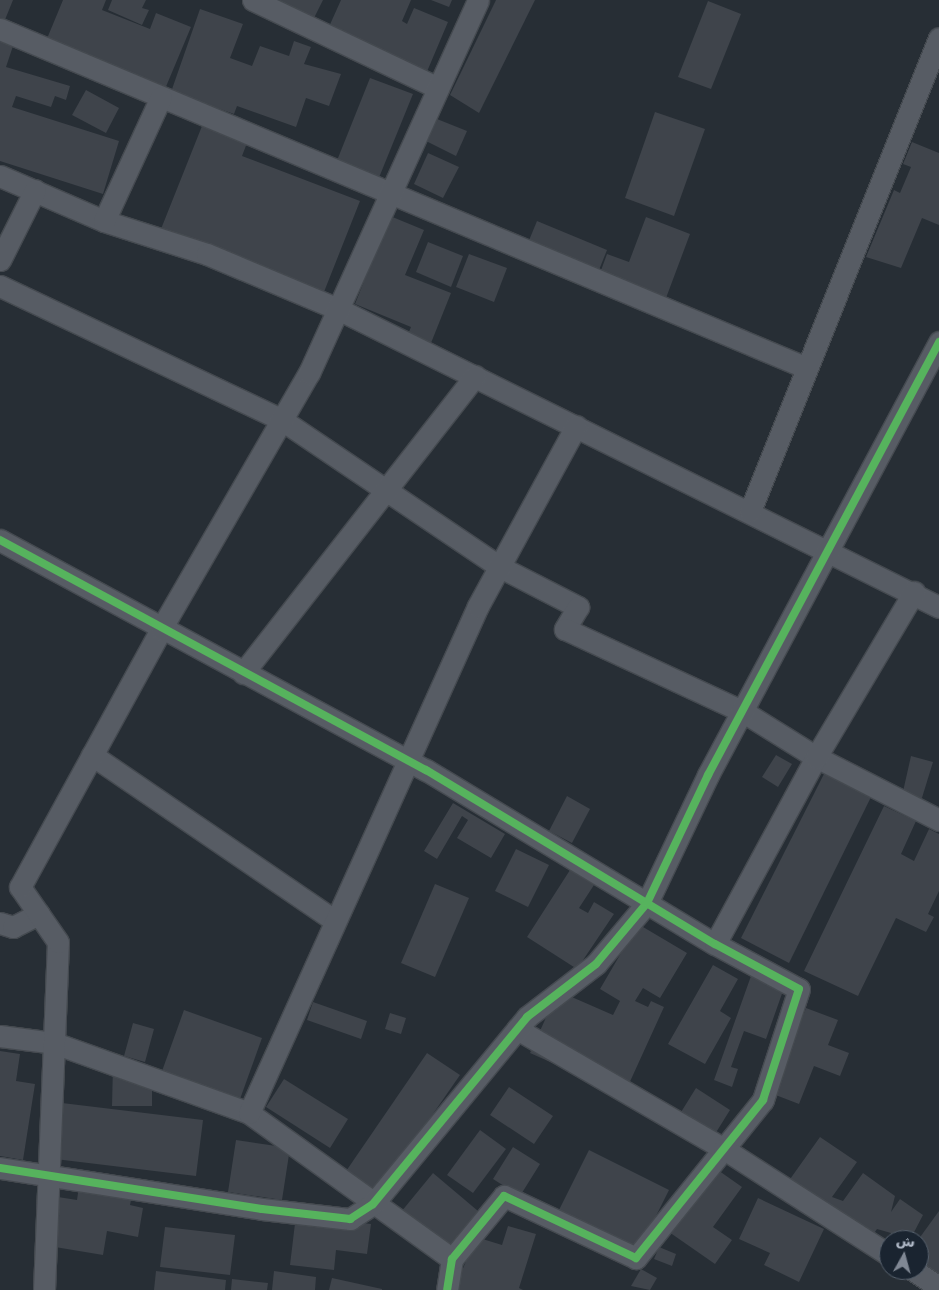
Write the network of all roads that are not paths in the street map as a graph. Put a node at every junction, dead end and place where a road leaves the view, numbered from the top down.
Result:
1 (253, 0) edge
2 (478, 0) edge
3 (0, 29) edge
4 (939, 38) edge
5 (438, 88) junction
6 (161, 97) junction
7 (0, 176) edge
8 (35, 190) junction
9 (390, 193) junction
10 (104, 221) junction
11 (0, 260) edge
12 (0, 286) edge
13 (338, 309) junction
14 (939, 342) edge
15 (807, 368) junction
16 (475, 376) junction
17 (282, 420) junction
18 (576, 426) junction
19 (386, 490) junction
20 (750, 511) junction
21 (0, 540) edge
22 (828, 549) junction
23 (500, 567) junction
24 (914, 592) junction
25 (939, 607) edge
26 (161, 629) junction
27 (243, 673) junction
28 (742, 712) junction
29 (92, 755) junction
30 (816, 757) junction
31 (408, 760) junction
32 (939, 820) edge
33 (647, 903) junction
34 (39, 914) junction
35 (336, 921) junction
36 (0, 923) edge
37 (715, 944) junction
38 (517, 1029) junction
39 (0, 1036) edge
40 (54, 1043) junction
41 (249, 1112) junction
42 (724, 1149) junction
43 (0, 1168) edge
44 (48, 1176) junction
45 (373, 1204) junction
46 (879, 1249) edge
47 (452, 1259) junction
48 (928, 1280) edge
49 (939, 1287) edge
50 (44, 1290) edge
51 (447, 1290) edge

1 - 5 street
2 - 5 street
3 - 6 street
4 - 15 street
5 - 9 street
6 - 9 street
6 - 10 street
7 - 8 street
8 - 10 street
8 - 11 street
9 - 13 street
9 - 15 street
10 - 13 street
12 - 17 street
13 - 16 street
13 - 17 street
14 - 22 street
15 - 20 street
16 - 18 street
16 - 19 street
17 - 19 street
17 - 26 street
18 - 20 street
18 - 23 street
19 - 23 street
19 - 27 street
20 - 22 street
21 - 26 street
22 - 24 street
22 - 28 street
23 - 28 street
23 - 31 street
24 - 25 street
24 - 30 street
26 - 27 street
26 - 29 street
27 - 31 street
28 - 30 street
28 - 33 street
29 - 34 street
29 - 35 street
30 - 32 street
30 - 37 street
31 - 33 street
31 - 35 street
33 - 37 street
33 - 38 street
34 - 36 street
34 - 40 street
35 - 41 street
37 - 42 street
38 - 42 street
38 - 45 street
39 - 40 street
40 - 41 street
40 - 44 street
41 - 45 street
42 - 46 street
42 - 47 street
43 - 44 street
44 - 45 street
44 - 50 street
45 - 47 street
47 - 51 street
48 - 49 street

